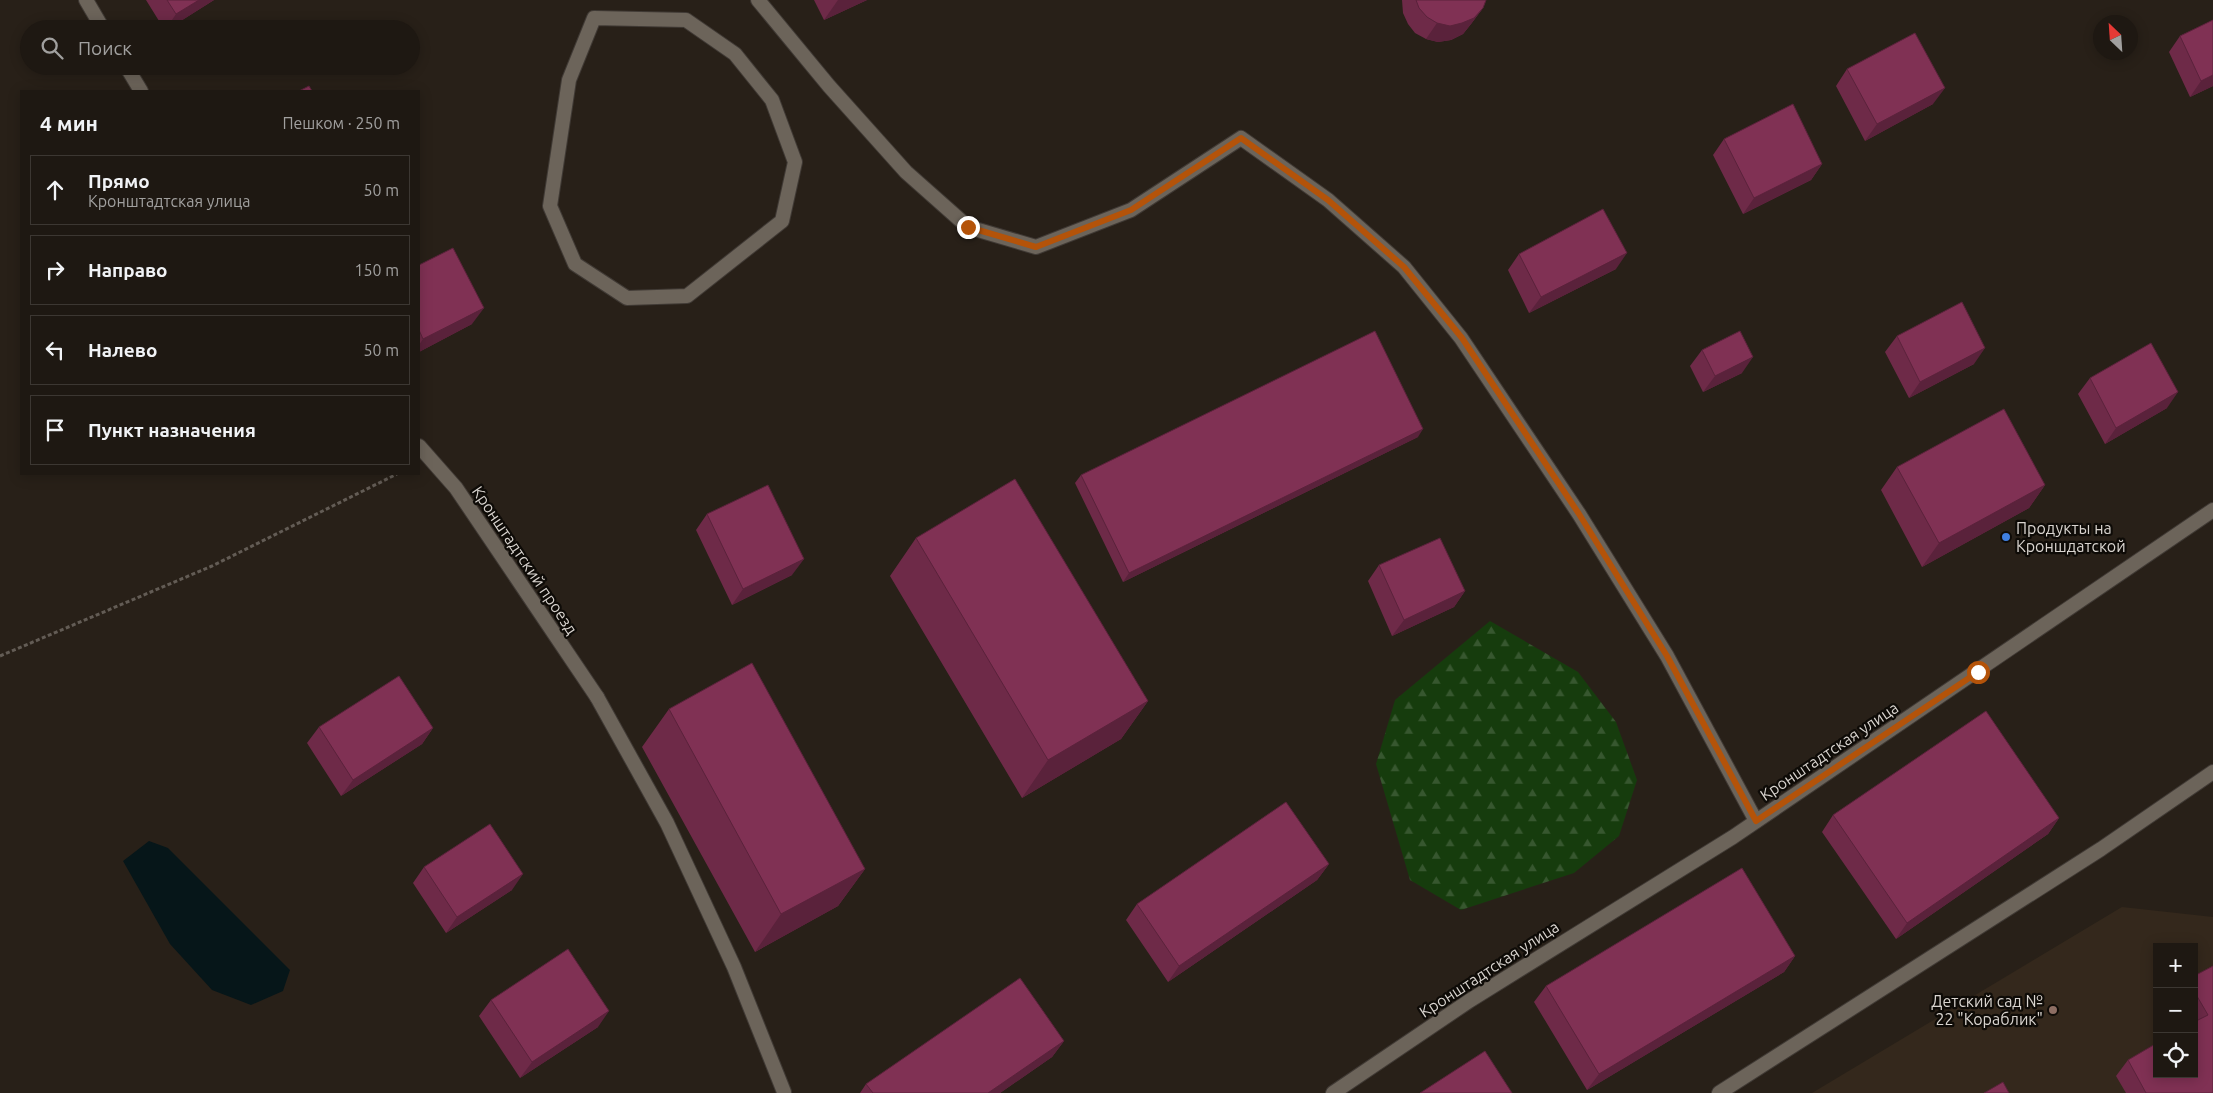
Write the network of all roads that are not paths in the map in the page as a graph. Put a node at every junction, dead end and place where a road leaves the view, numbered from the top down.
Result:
1 (86, 0) edge
2 (758, 0) edge
3 (594, 18) joint
4 (98, 20) edge
5 (131, 75) edge
6 (140, 90) edge
7 (420, 447) edge
8 (2213, 510) edge
9 (2213, 772) edge
10 (1756, 821) junction
11 (784, 1092) dead end
12 (1334, 1093) edge
13 (1719, 1093) edge

1 - 4 street
2 - 10 street
3 - 3 street
5 - 6 street
7 - 11 street, Кронштадтский проезд
8 - 10 street, Кронштадтская улица
9 - 13 street
10 - 12 street, Кронштадтская улица

